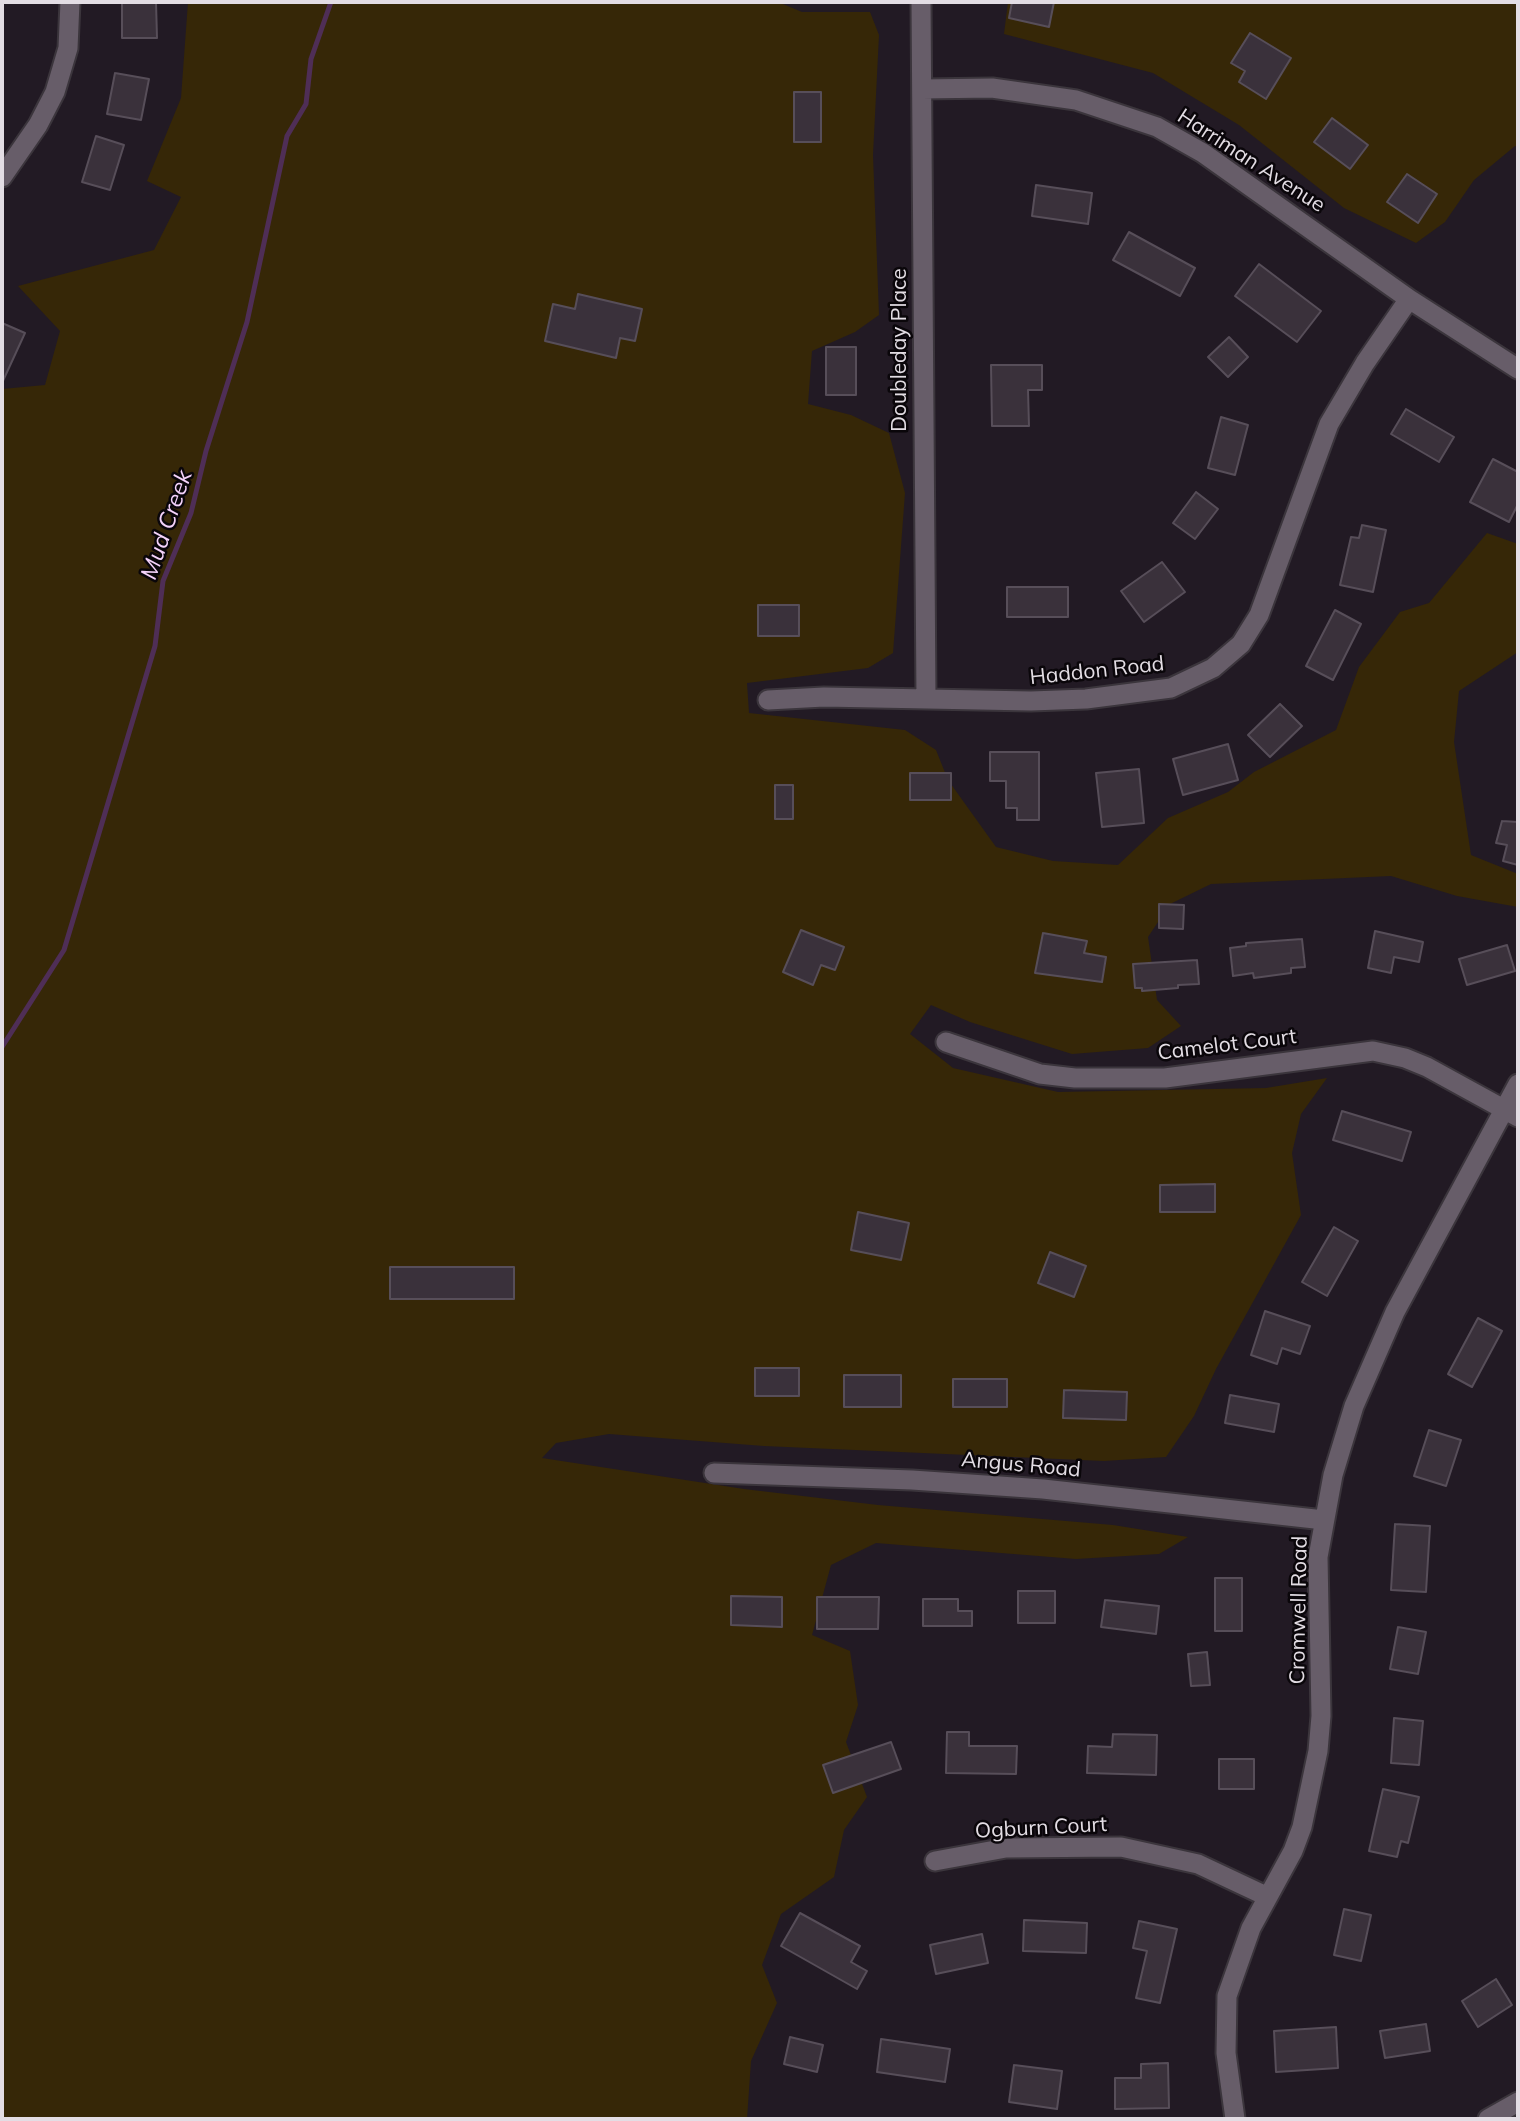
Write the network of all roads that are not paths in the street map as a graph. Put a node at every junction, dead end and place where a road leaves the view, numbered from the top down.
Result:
1 (70, 2) edge
2 (920, 2) edge
3 (922, 89) junction
4 (2, 177) edge
5 (1409, 299) junction
6 (1518, 369) edge
7 (926, 698) junction
8 (768, 700) dead end
9 (946, 1042) dead end
10 (1518, 1084) edge
11 (1512, 1112) edge
12 (714, 1473) dead end
13 (1324, 1520) junction
14 (935, 1861) dead end
15 (1266, 1896) junction
16 (1518, 2102) edge
17 (1235, 2119) edge
18 (1488, 2119) edge

1 - 4 street
2 - 3 street, Doubleday Place
3 - 5 street, Harriman Avenue
3 - 7 street, Doubleday Place
5 - 6 street, Harriman Avenue
5 - 7 street, Haddon Road
7 - 8 street, Haddon Road
9 - 11 street, Camelot Court
10 - 11 street, Cromwell Road
11 - 13 street, Cromwell Road
12 - 13 street, Angus Road
13 - 15 street, Cromwell Road
14 - 15 street, Ogburn Court
15 - 17 street, Cromwell Road
16 - 18 street

